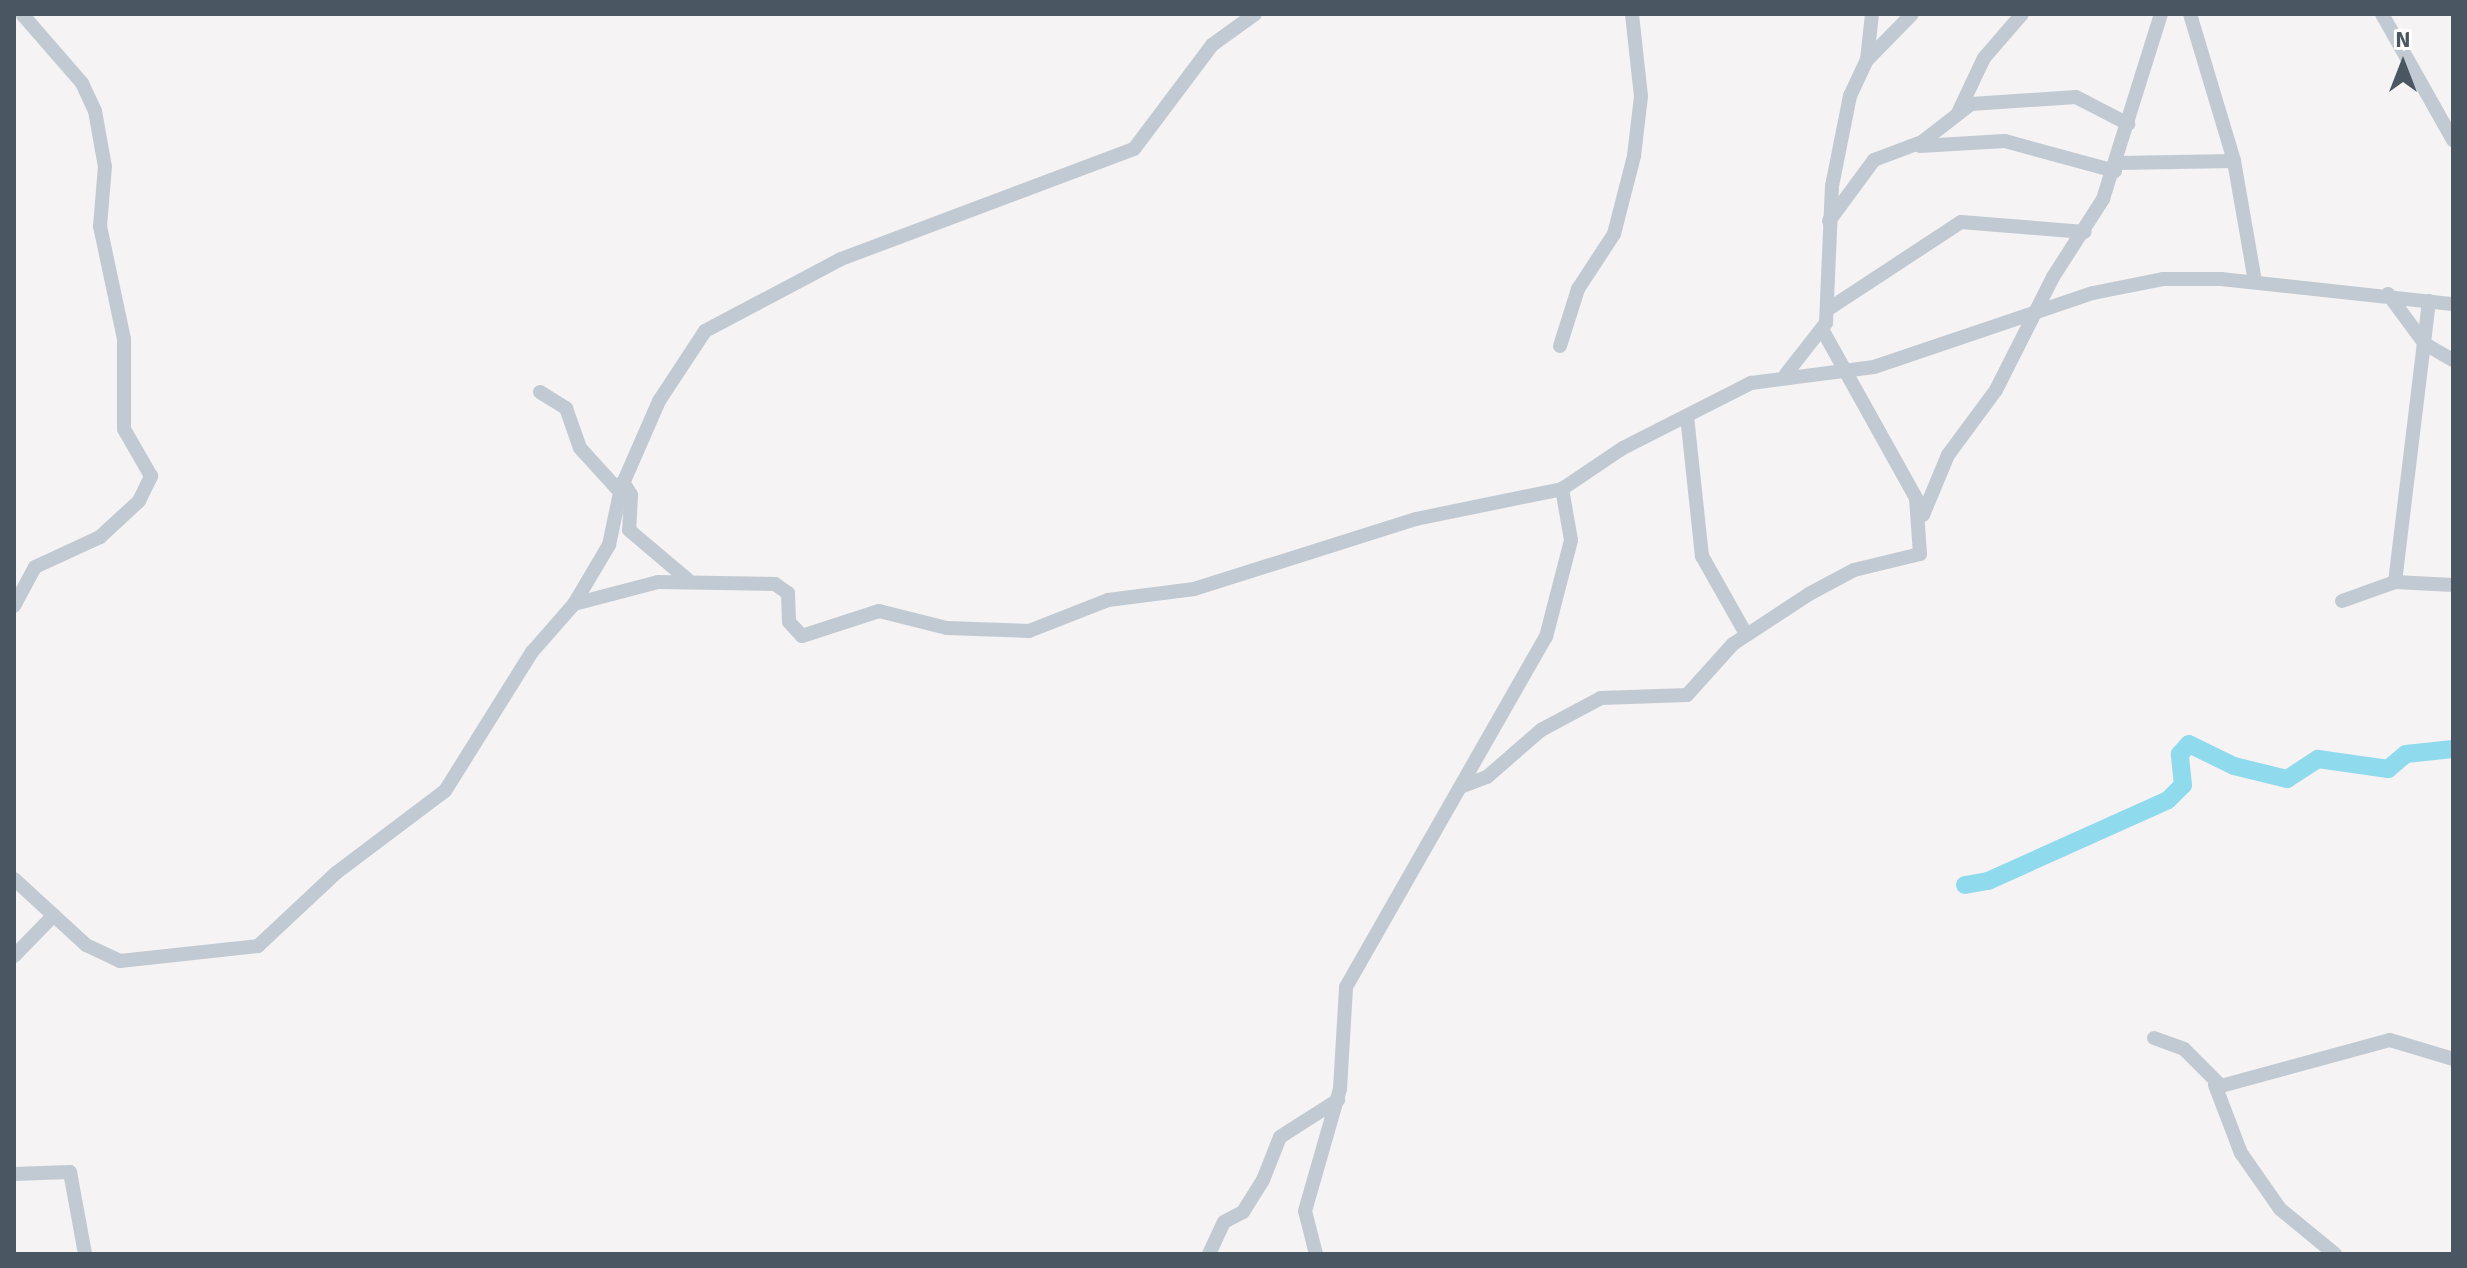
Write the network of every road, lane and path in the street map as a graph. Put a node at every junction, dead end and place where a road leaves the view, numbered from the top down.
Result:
1 (22, 14) edge
2 (1255, 14) edge
3 (1632, 14) edge
4 (1872, 14) edge
5 (1912, 14) edge
6 (2022, 14) edge
7 (2161, 14) edge
8 (2190, 14) edge
9 (2382, 14) edge
10 (1867, 60) junction
11 (1958, 113) junction
12 (2128, 124) junction
13 (2453, 140) edge
14 (1916, 145) junction
15 (2234, 161) junction
16 (2116, 167) junction
17 (1829, 221) junction
18 (2085, 232) junction
19 (2255, 281) junction
20 (2388, 294) junction
21 (2429, 301) junction
22 (2453, 304) edge
23 (1827, 310) junction
24 (2038, 310) junction
25 (1823, 331) junction
26 (2425, 344) junction
27 (1560, 346) dead end
28 (2453, 360) edge
29 (1847, 371) junction
30 (1786, 374) junction
31 (540, 392) dead end
32 (1687, 416) junction
33 (621, 487) junction
34 (1562, 489) junction
35 (1923, 515) junction
36 (687, 579) junction
37 (2395, 582) junction
38 (2453, 585) edge
39 (2342, 601) dead end
40 (574, 604) junction
41 (14, 606) edge
42 (1746, 634) junction
43 (1463, 786) junction
44 (14, 879) edge
45 (54, 915) junction
46 (41, 933) junction
47 (86, 945) junction
48 (14, 956) edge
49 (2154, 1038) dead end
50 (2453, 1059) edge
51 (2215, 1085) junction
52 (1338, 1100) junction
53 (14, 1174) edge
54 (85, 1254) edge
55 (1209, 1254) edge
56 (1316, 1254) edge
57 (2335, 1254) edge

1 - 41 street
2 - 33 street
3 - 27 street
4 - 10 street
5 - 10 street
6 - 11 street
7 - 12 street
8 - 15 street
9 - 13 street
10 - 17 street
11 - 12 street
11 - 14 street
12 - 16 street
14 - 16 street
14 - 17 street
15 - 16 street
15 - 19 street
16 - 18 street
17 - 23 street
18 - 23 street
18 - 24 street
19 - 20 street
19 - 24 street
20 - 21 street
20 - 26 street
21 - 22 street
21 - 26 street
23 - 25 street
24 - 29 street
24 - 35 street
25 - 29 street
25 - 30 street
26 - 28 street
26 - 37 street
29 - 30 street
29 - 35 street
30 - 32 street
31 - 33 street
32 - 34 street
32 - 42 street
33 - 36 street
33 - 40 street
34 - 36 street
34 - 43 street
35 - 42 street
36 - 40 street
37 - 38 street
37 - 39 street
40 - 47 street
42 - 43 street
43 - 52 street
44 - 45 street
45 - 46 street
45 - 47 street
46 - 47 street
46 - 48 street
49 - 51 street
50 - 51 street
51 - 57 street
52 - 55 street
52 - 56 street
53 - 54 street

